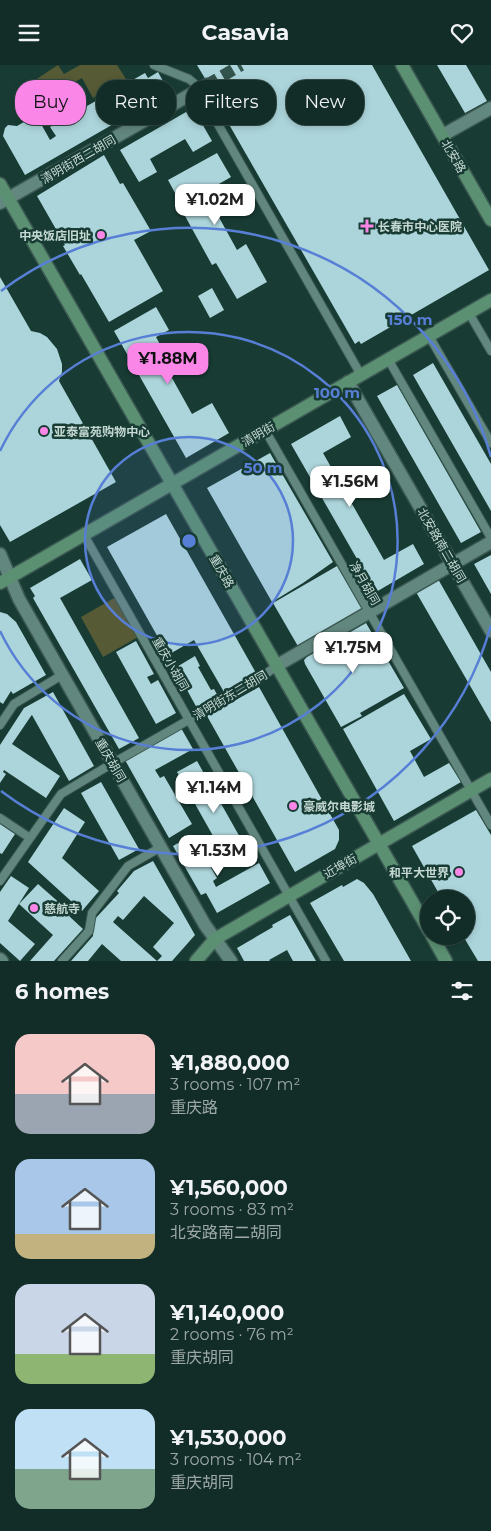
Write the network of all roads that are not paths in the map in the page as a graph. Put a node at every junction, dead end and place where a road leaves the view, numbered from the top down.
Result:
1 (154, 65) edge
2 (402, 65) edge
3 (191, 80) edge
4 (186, 97) edge
5 (491, 108) edge
6 (224, 125) edge
7 (442, 135) junction
8 (0, 184) edge
9 (4, 201) edge
10 (491, 220) edge
11 (491, 300) edge
12 (469, 313) junction
13 (430, 336) junction
14 (491, 351) edge
15 (388, 359) junction
16 (361, 375) junction
17 (348, 382) junction
18 (265, 430) junction
19 (491, 443) edge
20 (172, 484) junction
21 (84, 535) junction
22 (491, 540) edge
23 (0, 554) edge
24 (453, 564) junction
25 (5, 580) edge
26 (369, 612) junction
27 (491, 631) edge
28 (276, 666) junction
29 (62, 675) junction
30 (189, 720) junction
31 (0, 725) edge
32 (113, 763) junction
33 (491, 779) edge
34 (471, 791) junction
35 (0, 818) edge
36 (491, 825) edge
37 (30, 838) junction
38 (379, 844) junction
39 (161, 847) junction
40 (0, 881) edge
41 (289, 896) junction
42 (420, 915) edge
43 (215, 939) junction
44 (437, 945) edge
45 (62, 961) edge
46 (196, 961) edge
47 (231, 961) edge
48 (326, 961) edge
49 (446, 961) edge

1 - 3 lane
2 - 7 street, 北安路
4 - 9 street, 清明街西二胡同
5 - 7 street
6 - 16 lane
7 - 10 street, 北安路
8 - 9 street, 重庆路
9 - 20 street, 重庆路
11 - 12 street, 清明街
12 - 13 street, 清明街
12 - 14 lane
13 - 15 street, 清明街
13 - 19 lane
15 - 16 street, 清明街
15 - 22 lane
16 - 17 street, 清明街
17 - 18 street, 清明街
17 - 24 street, 北安路南二胡同
18 - 20 street, 清明街
18 - 26 lane, 净月胡同
20 - 21 street, 清明街
20 - 28 street, 重庆路
21 - 25 street, 清明街
21 - 30 lane, 重庆小胡同
22 - 24 street, 清明街东二胡同
23 - 25 street, 重庆胡同
24 - 26 street, 清明街东二胡同
24 - 27 street, 北安路南二胡同
25 - 29 street, 重庆胡同
26 - 28 street, 清明街东二胡同
26 - 34 lane, 净月胡同
28 - 30 lane, 清明街东二胡同
28 - 38 street, 重庆路
29 - 31 lane
29 - 32 street, 重庆胡同
30 - 32 lane, 清明街东二胡同
30 - 41 lane, 重庆小胡同
32 - 37 lane, 清明街东二胡同
32 - 39 street, 重庆胡同
33 - 34 street, 近埠街
34 - 36 lane, 净月胡同
34 - 38 street, 近埠街
35 - 37 lane
37 - 40 lane, 清明街东二胡同
38 - 41 street, 近埠街
38 - 42 street, 重庆路
39 - 43 street, 重庆胡同
39 - 45 lane
41 - 43 street, 近埠街
41 - 48 lane, 重庆小胡同
43 - 46 street, 近埠街
43 - 47 street, 重庆胡同
44 - 49 street

